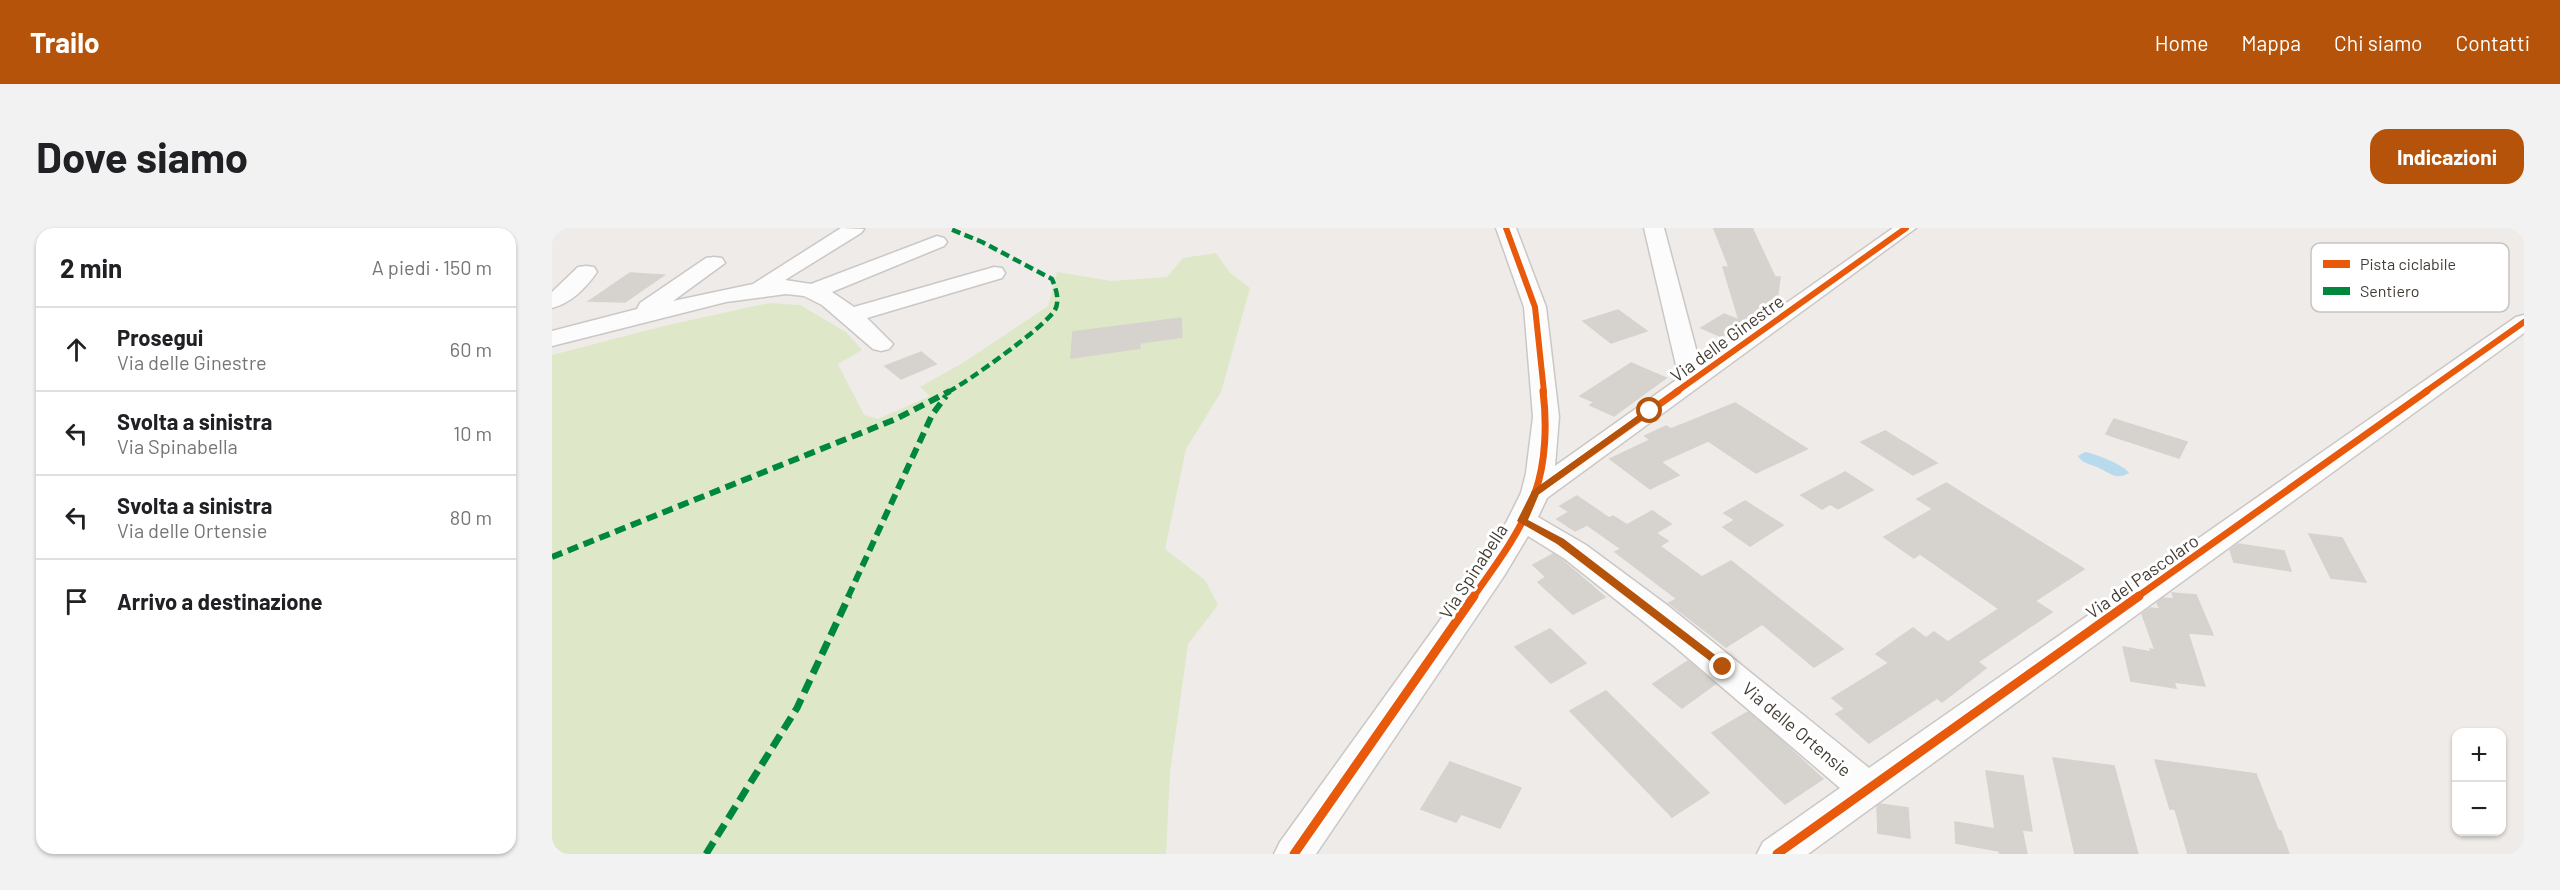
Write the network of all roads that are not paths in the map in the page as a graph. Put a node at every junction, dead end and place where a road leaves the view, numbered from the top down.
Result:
1 (1506, 228) edge
2 (1654, 228) edge
3 (1906, 228) edge
4 (854, 230) edge
5 (937, 242) dead end
6 (714, 263) dead end
7 (586, 272) dead end
8 (994, 273) dead end
9 (761, 289) junction
10 (814, 291) junction
11 (552, 301) edge
12 (645, 314) junction
13 (850, 316) junction
14 (2524, 322) edge
15 (552, 339) edge
16 (881, 344) dead end
17 (1692, 381) junction
18 (1529, 507) junction
19 (1868, 789) junction
20 (1294, 854) edge
21 (1777, 854) edge

1 - 18 street, Via Spinabella
2 - 17 street
3 - 17 street, Via delle Ginestre
4 - 9 street
5 - 10 street
6 - 12 street
7 - 11 street
8 - 13 street
9 - 10 street
9 - 12 street
10 - 13 street
12 - 15 street
13 - 16 street
14 - 19 street, Via del Pascolaro
17 - 18 street, Via delle Ginestre
18 - 19 street, Via delle Ortensie
18 - 20 street, Via Spinabella
19 - 21 street, Via del Pascolaro

